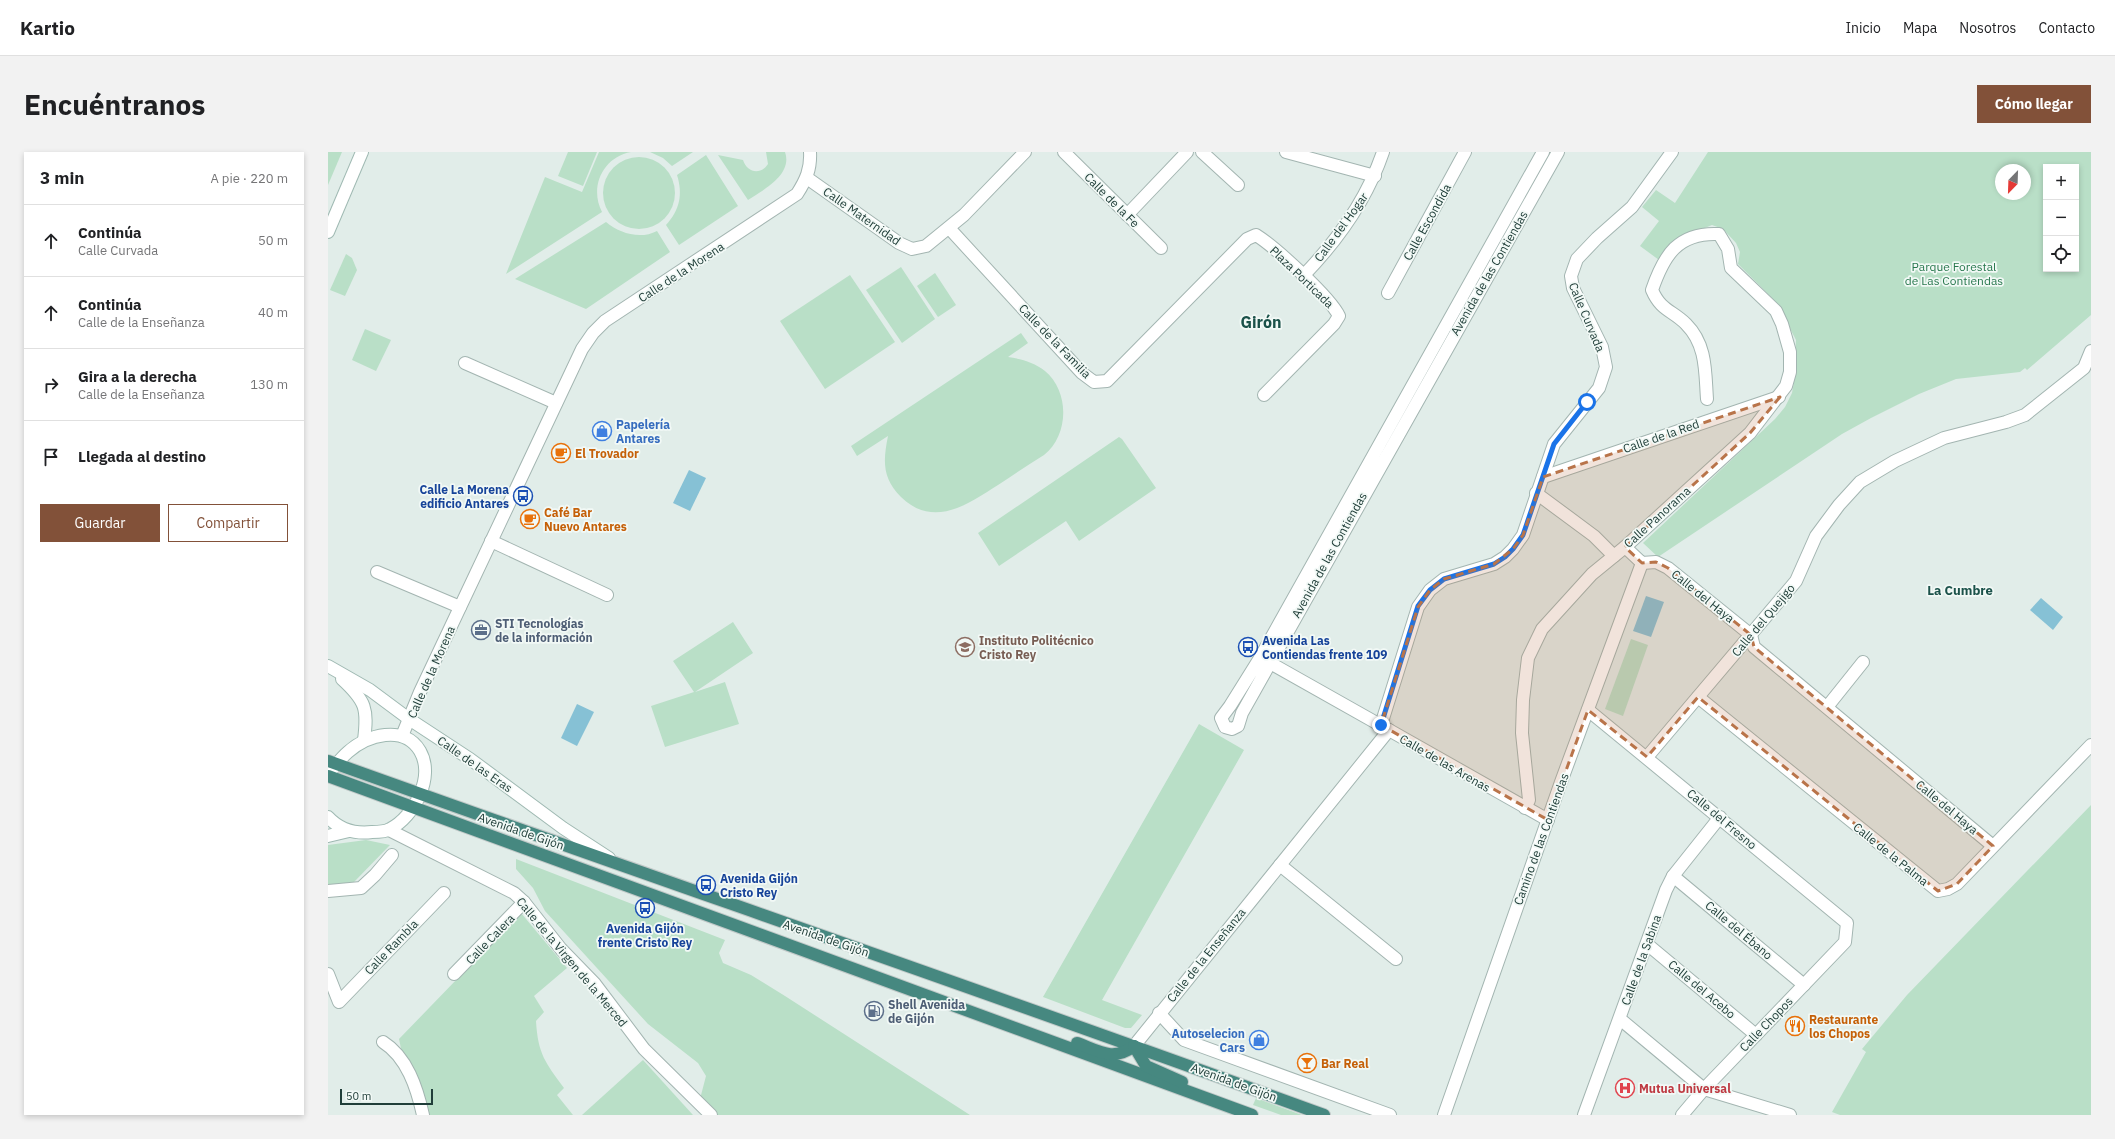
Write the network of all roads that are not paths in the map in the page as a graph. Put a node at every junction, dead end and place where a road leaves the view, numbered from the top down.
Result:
1 (362, 152) edge
2 (810, 152) edge
3 (1025, 152) edge
4 (1064, 152) edge
5 (1187, 152) edge
6 (1202, 152) edge
7 (1286, 152) edge
8 (1383, 152) edge
9 (1465, 152) edge
10 (1543, 152) edge
11 (1558, 152) edge
12 (1672, 152) edge
13 (1375, 176) junction
14 (807, 178) junction
15 (1238, 185) dead end
16 (1127, 215) junction
17 (949, 228) junction
18 (328, 232) edge
19 (1161, 248) dead end
20 (1303, 276) junction
21 (1202, 287) joint
22 (1388, 293) dead end
23 (2091, 351) edge
24 (465, 363) dead end
25 (1264, 395) dead end
26 (1780, 397) junction
27 (1707, 399) dead end
28 (556, 403) junction
29 (1739, 411) junction
30 (1750, 433) junction
31 (1543, 477) junction
32 (1536, 493) junction
33 (491, 541) junction
34 (1625, 547) junction
35 (1614, 556) junction
36 (1642, 563) junction
37 (377, 572) dead end
38 (607, 595) dead end
39 (460, 607) junction
40 (1751, 635) junction
41 (1265, 660) junction
42 (1863, 662) dead end
43 (328, 666) edge
44 (1698, 697) junction
45 (1827, 707) junction
46 (1588, 710) junction
47 (409, 719) junction
48 (1385, 728) junction
49 (433, 735) junction
50 (406, 738) junction
51 (364, 740) junction
52 (2091, 745) edge
53 (1647, 758) junction
54 (332, 763) edge
55 (328, 775) edge
56 (420, 795) junction
57 (413, 808) junction
58 (1525, 808) junction
59 (328, 817) edge
60 (1720, 817) junction
61 (1548, 820) junction
62 (389, 830) junction
63 (348, 831) junction
64 (328, 836) edge
65 (1993, 846) junction
66 (392, 855) dead end
67 (1280, 864) junction
68 (620, 866) junction
69 (1673, 876) junction
70 (328, 891) edge
71 (444, 893) dead end
72 (524, 902) junction
73 (1848, 932) joint
74 (1647, 944) junction
75 (1396, 959) dead end
76 (328, 974) edge
77 (454, 974) dead end
78 (1804, 985) junction
79 (1159, 1014) junction
80 (988, 1019) junction
81 (1620, 1019) junction
82 (1756, 1035) junction
83 (383, 1042) dead end
84 (1134, 1046) junction
85 (1704, 1089) junction
86 (423, 1115) edge
87 (711, 1115) edge
88 (1252, 1115) edge
89 (1255, 1115) edge
90 (1324, 1115) edge
91 (1390, 1115) edge
92 (1444, 1115) edge
93 (1584, 1115) edge
94 (1682, 1115) edge
95 (1790, 1115) edge

1 - 18 street
2 - 14 street, Calle de la Morena
3 - 17 street, Calle Maternidad
4 - 16 street, Calle de la Fe
5 - 16 street
6 - 15 street
7 - 13 street
8 - 13 street, Calle del Hogar
9 - 22 street, Calle Escondida
10 - 41 street, Avenida de las Contiendas
11 - 41 street, Avenida de las Contiendas
12 - 31 street, Calle Curvada
13 - 20 street, Calle del Hogar
14 - 17 street, Calle Maternidad
14 - 28 street, Calle de la Morena
16 - 19 street, Calle de la Fe
17 - 21 street, Calle de la Familia
20 - 21 street, Plaza Porticada
20 - 25 street, Plaza Porticada
23 - 40 street, Calle del Quejigo
24 - 28 street
26 - 27 street, Calle Panorama
26 - 29 street, Calle de la Red
26 - 30 street, Calle Panorama
28 - 33 street, Calle de la Morena
29 - 30 street
29 - 31 street, Calle de la Red
30 - 34 street, Calle Panorama
31 - 32 street, Calle de la Enseñanza
32 - 35 street
32 - 48 street, Calle de la Enseñanza
33 - 38 street
33 - 39 street, Calle de la Morena
34 - 35 street, Calle Panorama
34 - 36 street
35 - 58 street, Calle Panorama
36 - 40 street, Calle del Haya
36 - 46 street, Camino de las Contiendas
37 - 39 street
39 - 47 street, Calle de la Morena
40 - 44 street, Calle del Quejigo
40 - 45 street, Calle del Haya
41 - 41 street, Avenida de las Contiendas
41 - 48 street, Calle de las Arenas
42 - 45 street
43 - 47 street, Calle de las Eras
43 - 51 street
44 - 53 street, Calle del Quejigo
44 - 65 street, Calle de la Palma
45 - 65 street, Calle del Haya
46 - 53 street, Calle del Fresno
46 - 61 street, Camino de las Contiendas
47 - 49 street, Calle de las Eras
47 - 50 street, Calle de la Morena
48 - 58 street, Calle de las Arenas
48 - 67 street, Calle de la Enseñanza
49 - 50 street
49 - 68 street, Calle de las Eras
50 - 51 street
50 - 56 street
51 - 54 street
52 - 65 street, Calle de la Palma
53 - 60 street, Calle del Fresno
54 - 55 street
54 - 56 highway, Avenida de Gijón
55 - 57 highway, Avenida de Gijón
56 - 57 street
56 - 68 highway, Avenida de Gijón
57 - 62 street
57 - 80 highway, Avenida de Gijón
58 - 61 street, Calle de las Arenas
59 - 63 street
60 - 69 street, Calle de la Sabina
60 - 73 street, Calle del Fresno
61 - 92 street, Camino de las Contiendas
62 - 63 street
62 - 72 street, Calle de la Virgen de la Merced
63 - 64 street
66 - 70 street
67 - 75 street
67 - 79 street, Calle de la Enseñanza
68 - 84 highway, Avenida de Gijón
69 - 74 street, Calle de la Sabina
69 - 78 street, Calle del Ébano
71 - 76 street, Calle Rambla
72 - 77 street, Calle Calera
72 - 87 street, Calle de la Virgen de la Merced
73 - 78 street, Calle Chopos
74 - 81 street, Calle de la Sabina
74 - 82 street, Calle del Acebo
78 - 82 street, Calle Chopos
79 - 84 street, Calle de la Enseñanza
79 - 91 street, Avenida de Gijón
80 - 84 highway
80 - 88 highway, Avenida de Gijón
81 - 85 street
81 - 93 street, Calle de la Sabina
82 - 85 street, Calle Chopos
83 - 86 street
84 - 89 highway
84 - 90 highway, Avenida de Gijón
85 - 94 street, Calle Chopos
85 - 95 street

